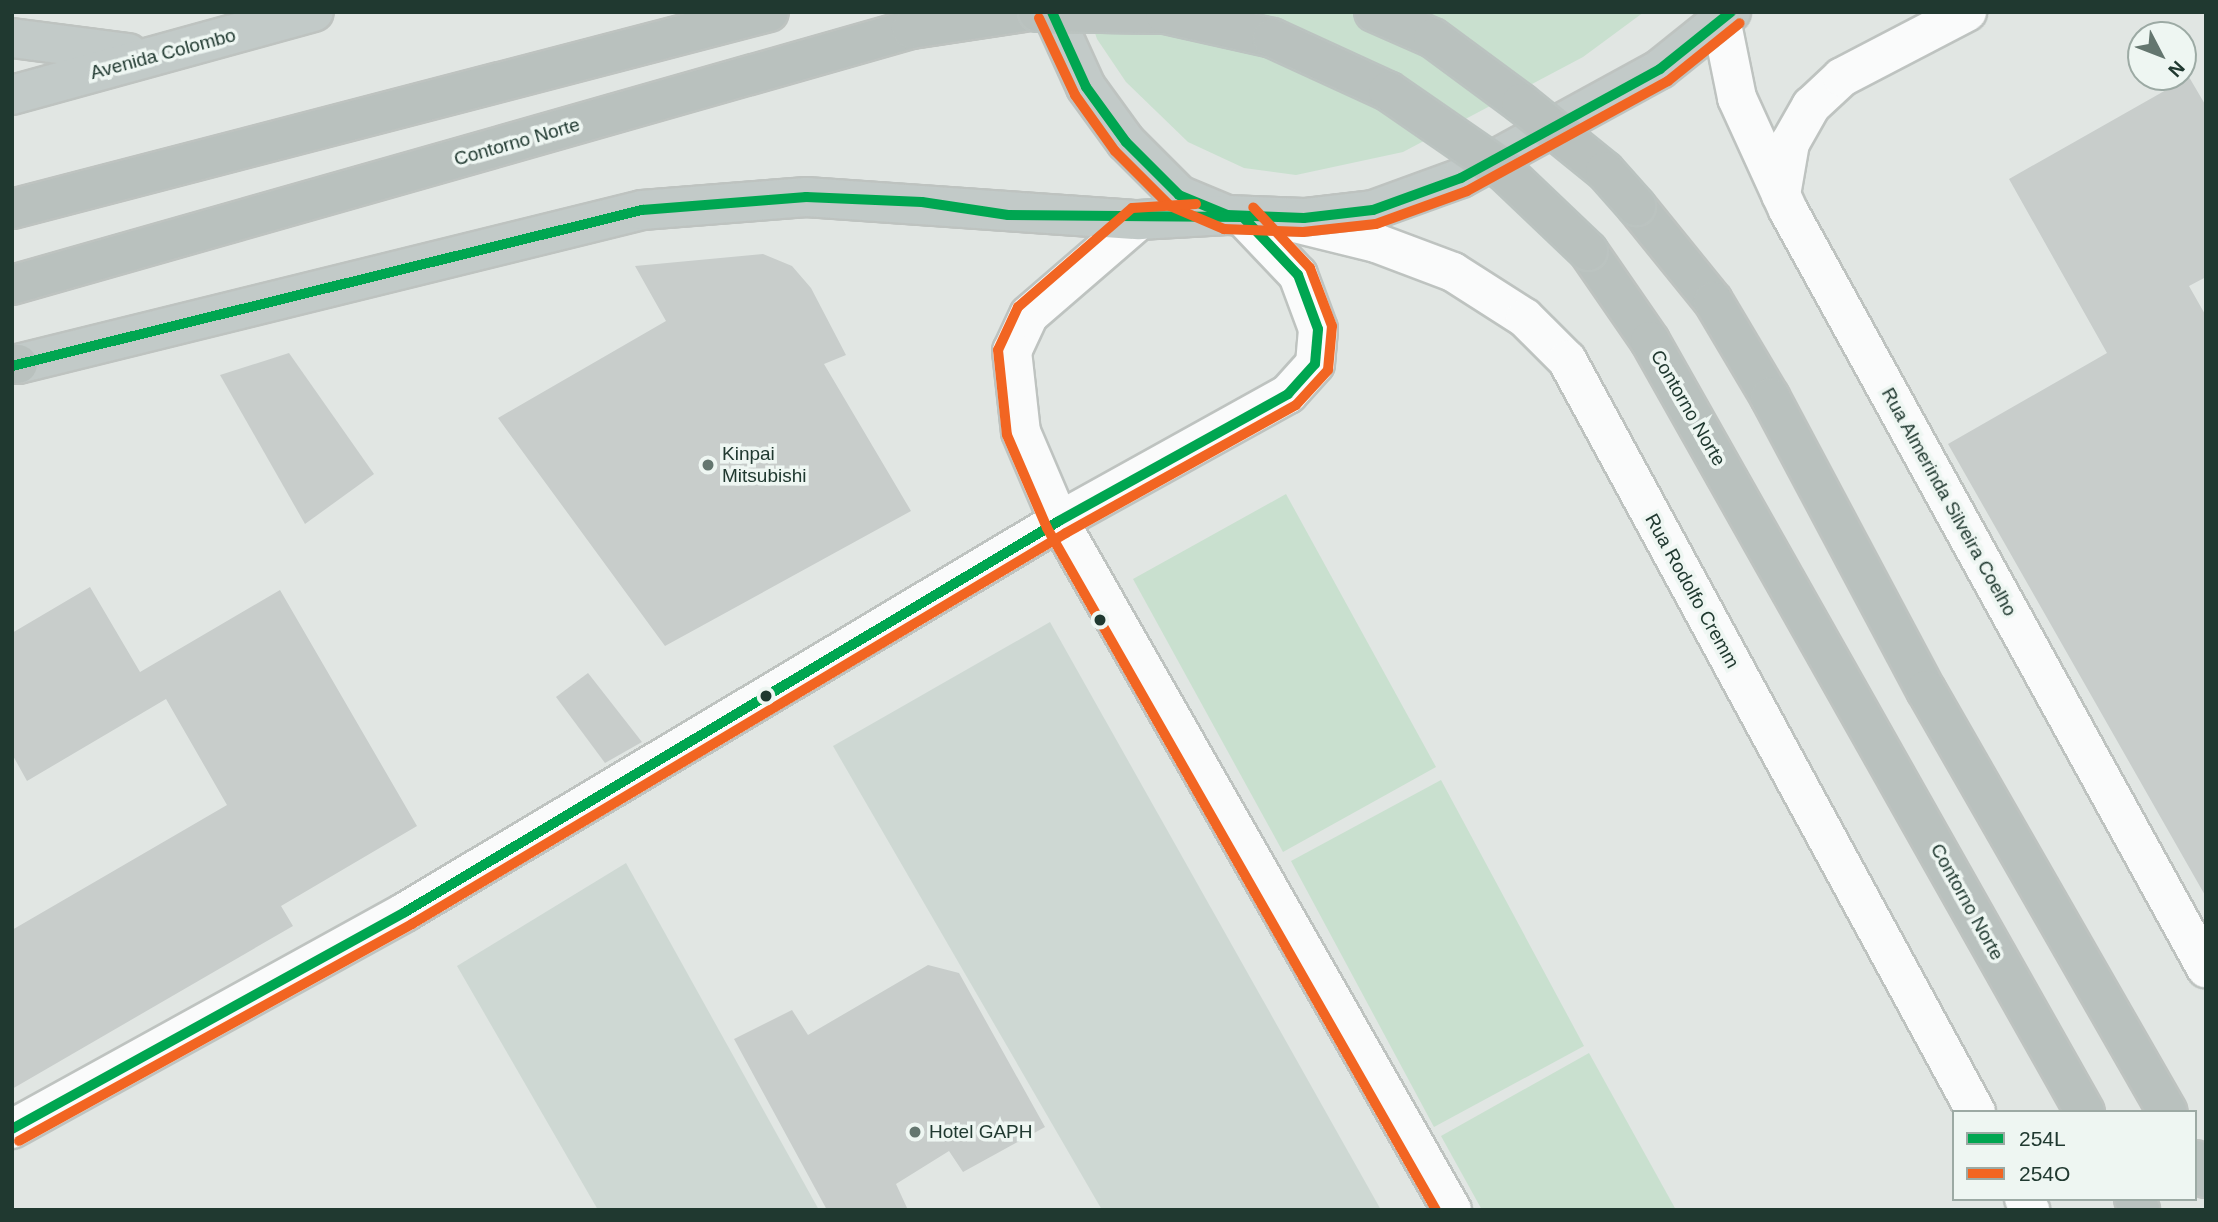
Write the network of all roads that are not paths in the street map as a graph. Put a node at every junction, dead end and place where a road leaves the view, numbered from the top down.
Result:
1 (314, 12) edge
2 (769, 12) edge
3 (1024, 12) edge
4 (1038, 12) edge
5 (1052, 12) edge
6 (1374, 12) edge
7 (1967, 12) edge
8 (1726, 18) edge
9 (12, 38) edge
10 (162, 55) junction
11 (12, 95) edge
12 (1781, 195) junction
13 (12, 209) edge
14 (1139, 220) junction
15 (1254, 223) junction
16 (12, 285) edge
17 (14, 365) edge
18 (1059, 521) junction
19 (2206, 968) edge
20 (1975, 1110) edge
21 (2084, 1110) edge
22 (2167, 1110) edge
23 (12, 1129) edge
24 (1452, 1210) edge

1 - 10 highway, Avenida Colombo
2 - 13 highway
3 - 16 highway, Contorno Norte
4 - 21 highway, Contorno Norte, bridge
5 - 15 highway
6 - 22 highway, bridge
7 - 12 street
8 - 12 street, Rua Almerinda Silveira Coelho
8 - 15 highway
9 - 10 highway
10 - 11 highway, Avenida Colombo
12 - 19 street, Rua Almerinda Silveira Coelho
14 - 15 highway
14 - 17 highway
14 - 18 street
15 - 18 street
15 - 20 street, Rua Rodolfo Cremm
18 - 23 street
18 - 24 street

